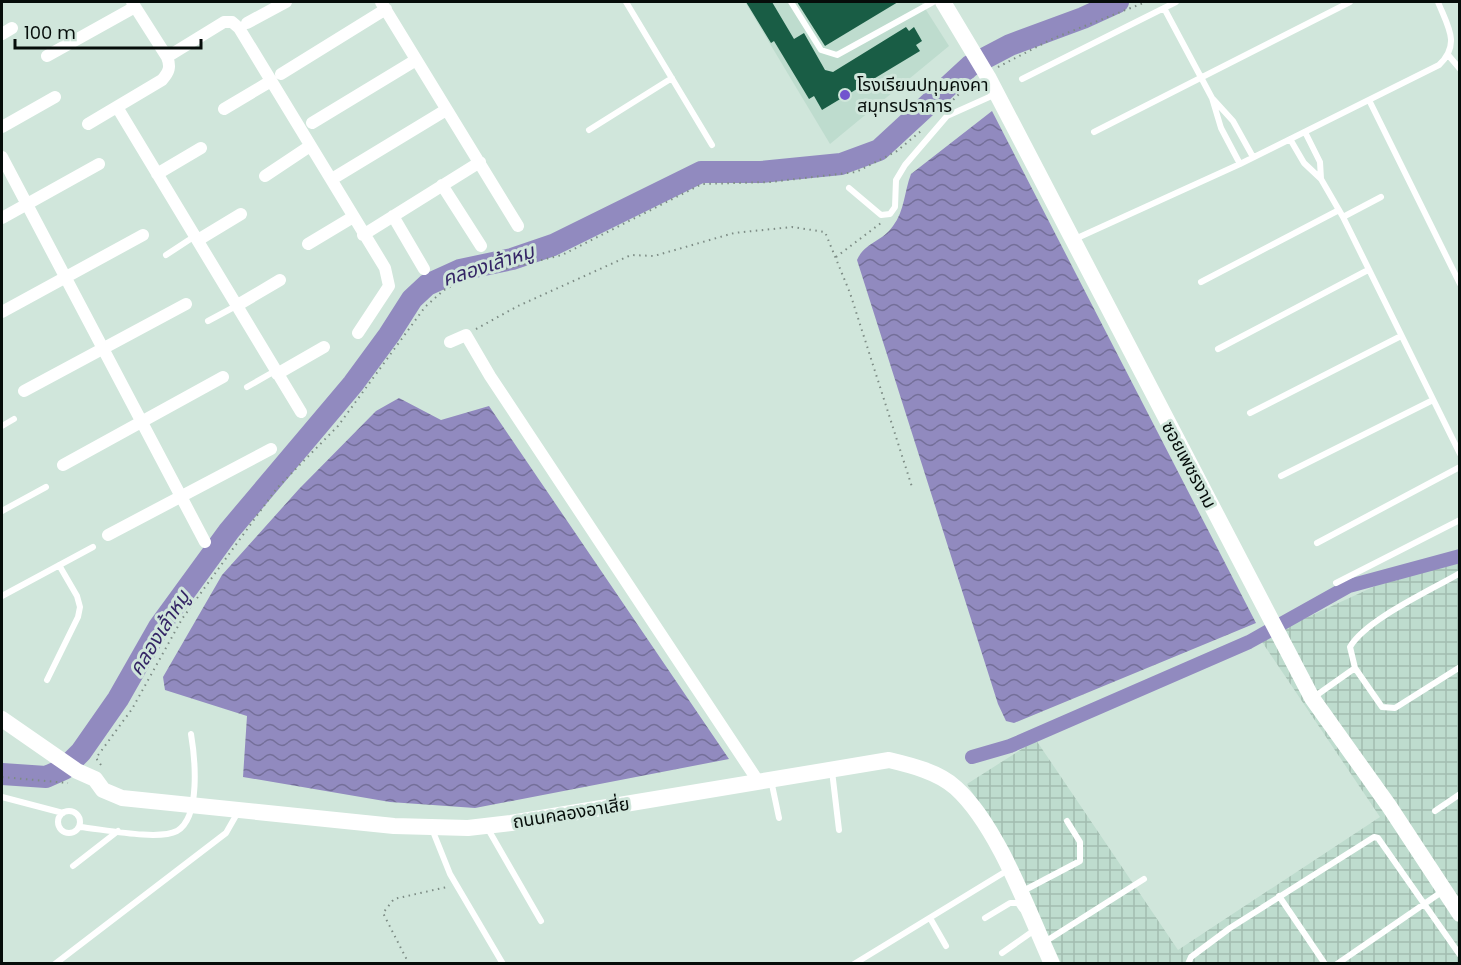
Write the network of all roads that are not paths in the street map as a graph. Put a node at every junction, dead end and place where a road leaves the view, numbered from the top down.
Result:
1 (286, 2) edge
2 (626, 2) edge
3 (791, 2) edge
4 (933, 2) edge
5 (943, 2) edge
6 (1176, 2) edge
7 (1350, 2) edge
8 (1438, 2) edge
9 (134, 4) edge
10 (383, 5) edge
11 (1164, 8) junction
12 (248, 23) dead end
13 (47, 56) dead end
14 (1449, 56) junction
15 (167, 57) junction
16 (417, 60) junction
17 (1460, 69) edge
18 (276, 77) junction
19 (672, 78) junction
20 (1022, 78) dead end
21 (1201, 78) junction
22 (997, 94) junction
23 (56, 97) dead end
24 (1212, 98) junction
25 (1369, 100) junction
26 (117, 108) junction
27 (224, 109) dead end
28 (446, 110) junction
29 (312, 123) dead end
30 (88, 124) dead end
31 (2, 127) edge
32 (589, 130) dead end
33 (1094, 132) dead end
34 (1305, 132) junction
35 (1290, 139) junction
36 (712, 145) dead end
37 (310, 146) junction
38 (201, 148) dead end
39 (2, 157) edge
40 (1253, 157) junction
41 (480, 162) junction
42 (99, 164) dead end
43 (1240, 164) junction
44 (157, 174) junction
45 (265, 176) dead end
46 (337, 176) dead end
47 (1321, 179) junction
48 (442, 185) junction
49 (849, 188) dead end
50 (1382, 197) dead end
51 (27, 203) junction
52 (1339, 210) junction
53 (241, 214) dead end
54 (393, 216) junction
55 (353, 217) junction
56 (1343, 217) junction
57 (2, 218) edge
58 (518, 226) dead end
59 (143, 235) dead end
60 (363, 235) junction
61 (196, 238) junction
62 (1071, 241) junction
63 (308, 244) dead end
64 (481, 246) dead end
65 (165, 255) dead end
66 (424, 269) dead end
67 (1368, 270) junction
68 (66, 276) junction
69 (280, 280) dead end
70 (1201, 282) dead end
71 (1460, 284) edge
72 (186, 304) dead end
73 (236, 306) junction
74 (2, 312) edge
75 (208, 321) dead end
76 (358, 333) dead end
77 (1401, 336) junction
78 (450, 342) dead end
79 (103, 347) junction
80 (324, 347) dead end
81 (1218, 349) dead end
82 (276, 373) junction
83 (223, 377) dead end
84 (248, 387) dead end
85 (24, 392) dead end
86 (1433, 400) junction
87 (301, 412) dead end
88 (1250, 413) dead end
89 (14, 419) dead end
90 (143, 422) junction
91 (2, 426) edge
92 (271, 449) dead end
93 (1460, 454) edge
94 (63, 465) dead end
95 (1460, 467) edge
96 (1281, 476) dead end
97 (46, 487) dead end
98 (180, 498) junction
99 (2, 511) edge
100 (1460, 520) edge
101 (108, 535) dead end
102 (205, 542) dead end
103 (1317, 543) dead end
104 (93, 547) dead end
105 (59, 565) junction
106 (1460, 573) edge
107 (1336, 583) dead end
108 (2, 596) edge
109 (1460, 667) edge
110 (1355, 668) junction
111 (47, 680) dead end
112 (1312, 698) junction
113 (2, 719) edge
114 (191, 734) dead end
115 (831, 768) junction
116 (764, 779) junction
117 (1460, 794) edge
118 (2, 797) edge
119 (193, 807) junction
120 (1435, 811) dead end
121 (238, 812) junction
122 (63, 813) junction
123 (779, 818) dead end
124 (1067, 821) dead end
125 (486, 826) junction
126 (80, 827) junction
127 (432, 829) junction
128 (839, 830) dead end
129 (118, 831) junction
130 (73, 866) dead end
131 (1008, 870) junction
132 (1144, 879) dead end
133 (1444, 890) junction
134 (1020, 893) junction
135 (1279, 896) junction
136 (1425, 904) junction
137 (1028, 911) junction
138 (1460, 914) edge
139 (930, 918) junction
140 (985, 918) dead end
141 (541, 921) dead end
142 (1040, 936) junction
143 (946, 946) dead end
144 (1002, 953) dead end
145 (1460, 955) edge
146 (55, 963) edge
147 (503, 963) edge
148 (854, 963) edge
149 (1052, 963) edge
150 (1188, 963) edge
151 (1325, 963) edge
152 (1337, 963) edge

1 - 12 street
2 - 19 lane
3 - 4 lane
5 - 22 street, ซอยเพชรงาม
6 - 11 lane
7 - 21 lane
8 - 14 lane
9 - 13 street
9 - 15 street
10 - 16 street
10 - 18 street
11 - 20 lane
11 - 21 lane
14 - 17 lane
14 - 25 lane
15 - 18 street
15 - 26 street
16 - 28 street
16 - 29 street
18 - 27 street
18 - 37 street
19 - 32 lane
19 - 36 lane
21 - 24 lane
21 - 33 lane
22 - 49 lane
22 - 62 street, ซอยเพชรงาม
23 - 31 street
24 - 40 lane
24 - 43 lane
25 - 34 lane
25 - 71 lane
26 - 30 street
26 - 44 street
28 - 41 street
28 - 46 street
34 - 35 lane
34 - 47 lane
35 - 40 lane
35 - 47 lane
37 - 45 street
37 - 55 street
38 - 44 street
39 - 51 street
40 - 43 lane
41 - 48 street
41 - 58 street
42 - 51 street
43 - 62 lane
44 - 61 street
47 - 52 lane
48 - 54 street
48 - 64 street
50 - 56 lane
51 - 57 street
51 - 68 street
52 - 56 lane
52 - 70 lane
53 - 61 street
54 - 60 street
54 - 66 street
55 - 60 street
55 - 63 street
56 - 67 lane
59 - 68 street
60 - 76 street
61 - 65 lane
61 - 73 street
62 - 112 street, ซอยเพชรงาม
67 - 77 lane
67 - 81 lane
68 - 74 street
68 - 79 street
69 - 73 street
72 - 79 street
73 - 75 lane
73 - 82 street
77 - 86 lane
77 - 88 lane
78 - 116 street
79 - 85 street
79 - 90 street
80 - 82 street
82 - 84 lane
82 - 87 street
83 - 90 street
86 - 93 lane
86 - 96 lane
89 - 91 lane
90 - 94 street
90 - 98 street
92 - 98 street
95 - 103 lane
97 - 99 lane
98 - 101 street
98 - 102 street
100 - 107 lane
104 - 105 lane
105 - 108 lane
105 - 111 lane
106 - 110 lane
109 - 110 lane
110 - 112 lane
112 - 133 street, ซอยเพชรงาม
113 - 119 street, ถนนคลองอาเสี่ย
114 - 119 lane
115 - 116 street, ถนนคลองอาเสี่ย
115 - 128 lane
115 - 131 street, ถนนคลองอาเสี่ย
116 - 123 lane
116 - 125 street, ถนนคลองอาเสี่ย
117 - 120 lane
118 - 122 lane
119 - 121 street, ถนนคลองอาเสี่ย
119 - 129 lane
121 - 127 street, ถนนคลองอาเสี่ย
121 - 146 lane
122 - 126 lane
122 - 126 lane
124 - 134 lane
125 - 127 street, ถนนคลองอาเสี่ย
125 - 141 lane
126 - 129 lane
127 - 147 lane
129 - 130 lane
131 - 134 street, ถนนคลองอาเสี่ย
131 - 139 lane
132 - 142 lane
133 - 136 lane
133 - 138 street, ซอยเพชรงาม
134 - 137 street, ถนนคลองอาเสี่ย
135 - 136 lane
135 - 150 lane
135 - 151 lane
136 - 145 lane
136 - 152 lane
137 - 140 lane
137 - 142 street, ถนนคลองอาเสี่ย
139 - 143 lane
139 - 148 lane
142 - 144 lane
142 - 149 street, ถนนคลองอาเสี่ย

